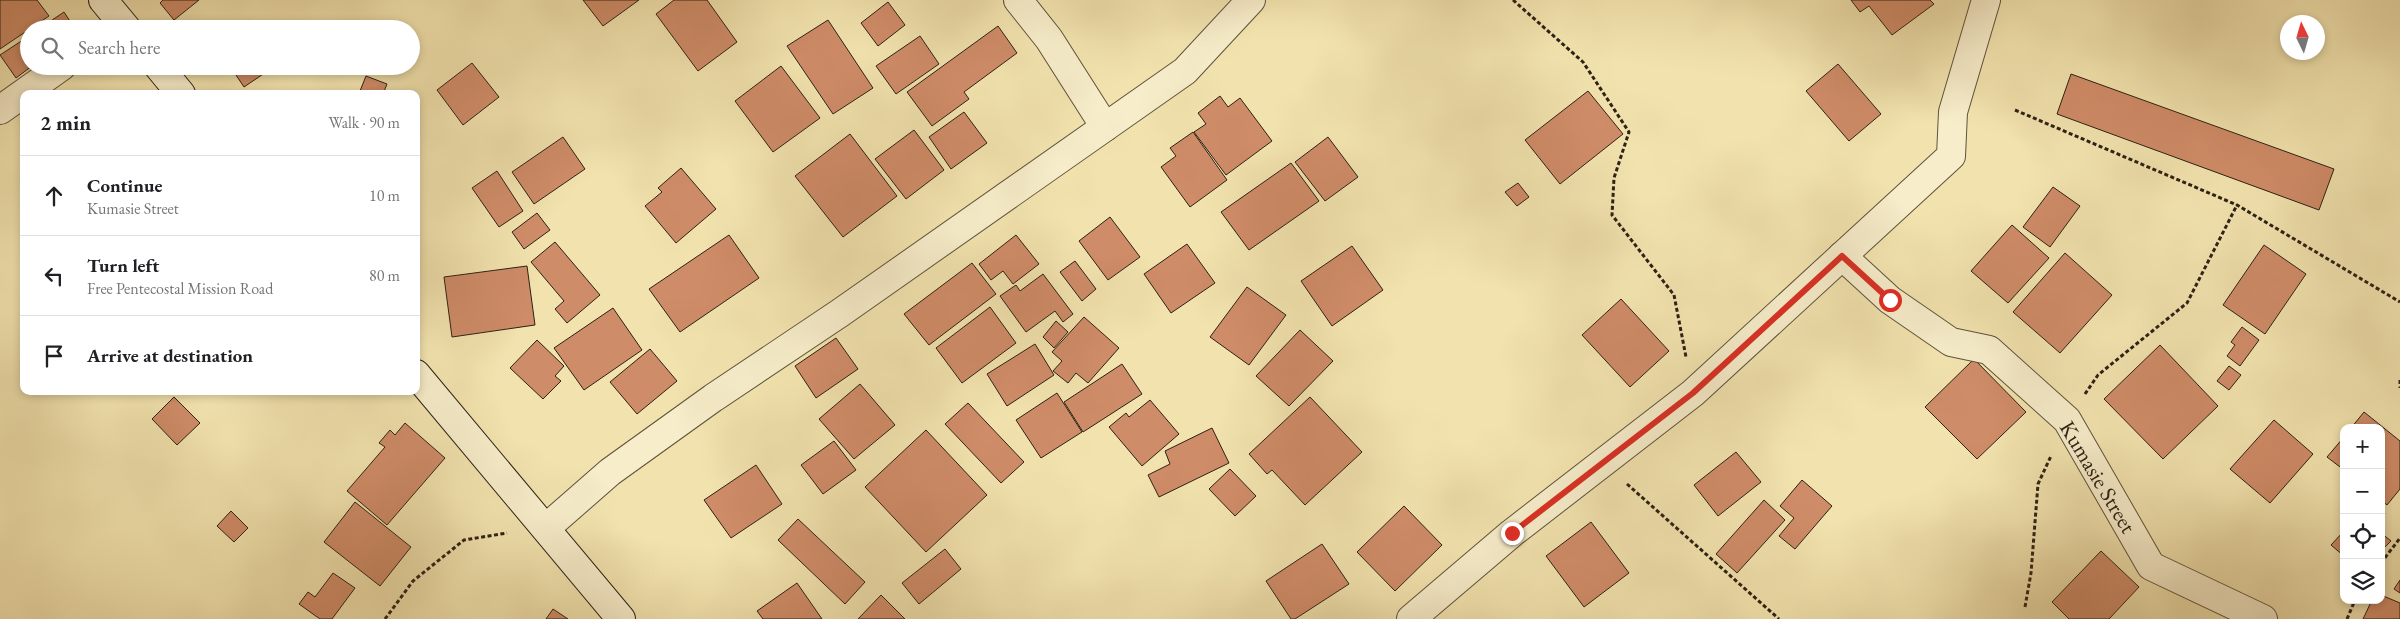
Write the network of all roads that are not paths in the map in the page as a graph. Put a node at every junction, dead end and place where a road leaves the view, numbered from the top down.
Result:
1 (103, 0) edge
2 (1018, 0) edge
3 (1251, 0) edge
4 (1986, 0) edge
5 (117, 20) edge
6 (49, 75) edge
7 (165, 75) edge
8 (28, 90) edge
9 (178, 90) edge
10 (20, 96) edge
11 (0, 110) edge
12 (1104, 127) junction
13 (1842, 256) junction
14 (420, 379) edge
15 (546, 528) junction
16 (621, 619) edge
17 (1411, 619) edge
18 (2263, 619) edge

1 - 5 street
2 - 12 street
3 - 12 street
4 - 13 street
6 - 8 street
7 - 9 street
10 - 11 street
12 - 15 street
13 - 17 street
13 - 18 street, Kumasie Street
14 - 15 street
15 - 16 street

